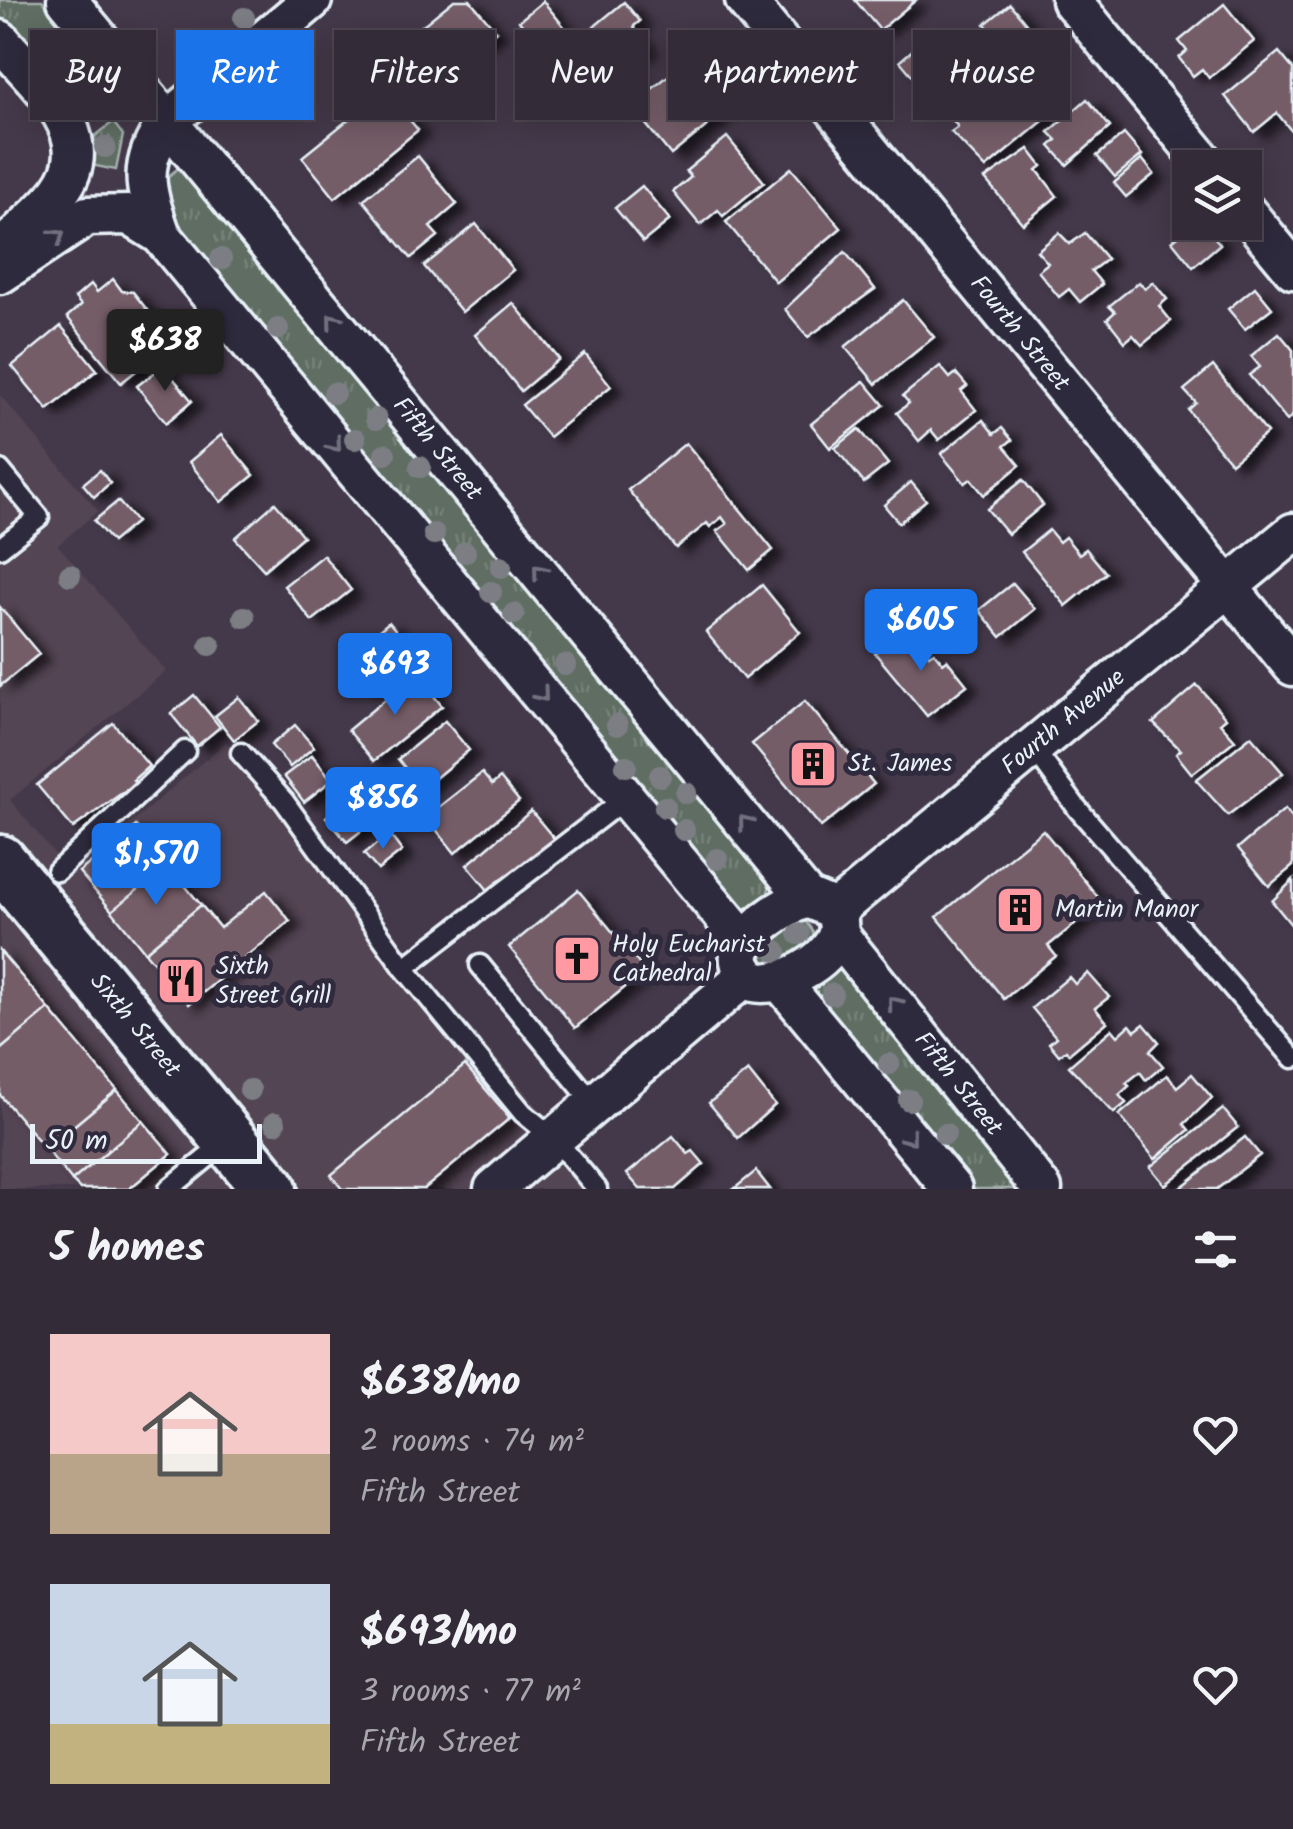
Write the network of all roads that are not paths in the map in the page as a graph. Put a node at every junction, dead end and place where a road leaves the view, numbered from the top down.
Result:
1 (67, 0) edge
2 (312, 0) edge
3 (746, 0) edge
4 (1070, 0) edge
5 (0, 40) edge
6 (168, 121) junction
7 (1194, 150) edge
8 (1262, 232) edge
9 (162, 234) junction
10 (0, 254) edge
11 (1293, 269) edge
12 (0, 274) edge
13 (0, 470) edge
14 (1293, 533) edge
15 (0, 548) edge
16 (1230, 585) junction
17 (1293, 666) edge
18 (1034, 749) junction
19 (186, 750) dead end
20 (242, 753) dead end
21 (627, 797) junction
22 (0, 862) edge
23 (57, 871) dead end
24 (827, 914) junction
25 (480, 964) dead end
26 (758, 966) junction
27 (404, 968) junction
28 (1293, 1058) edge
29 (596, 1106) junction
30 (230, 1140) junction
31 (556, 1140) junction
32 (169, 1189) edge
33 (270, 1189) edge
34 (494, 1189) edge
35 (597, 1189) edge
36 (952, 1189) edge
37 (1042, 1189) edge

1 - 6 street, Fifth Street
2 - 6 street
3 - 16 street, Fourth Street
4 - 7 street
5 - 10 street
6 - 9 street
24 -> 6 street, Fifth Street
8 - 11 street
12 -> 9 street
9 -> 21 street
13 - 15 lane
14 - 16 street, Fourth Avenue
16 - 17 street, Fourth Street
16 - 18 street, Fourth Avenue
18 - 24 street, Fourth Avenue
18 - 28 lane
19 - 23 lane
20 - 27 lane
21 - 26 street
21 - 27 lane
22 - 30 street, Sixth Street
24 - 26 street
24 - 26 street
37 -> 24 street, Fifth Street
25 - 29 lane
26 - 29 street
26 -> 36 street
27 - 31 lane
29 - 31 street
30 - 32 lane
30 - 33 street, Sixth Street
31 - 34 street
31 - 35 lane

